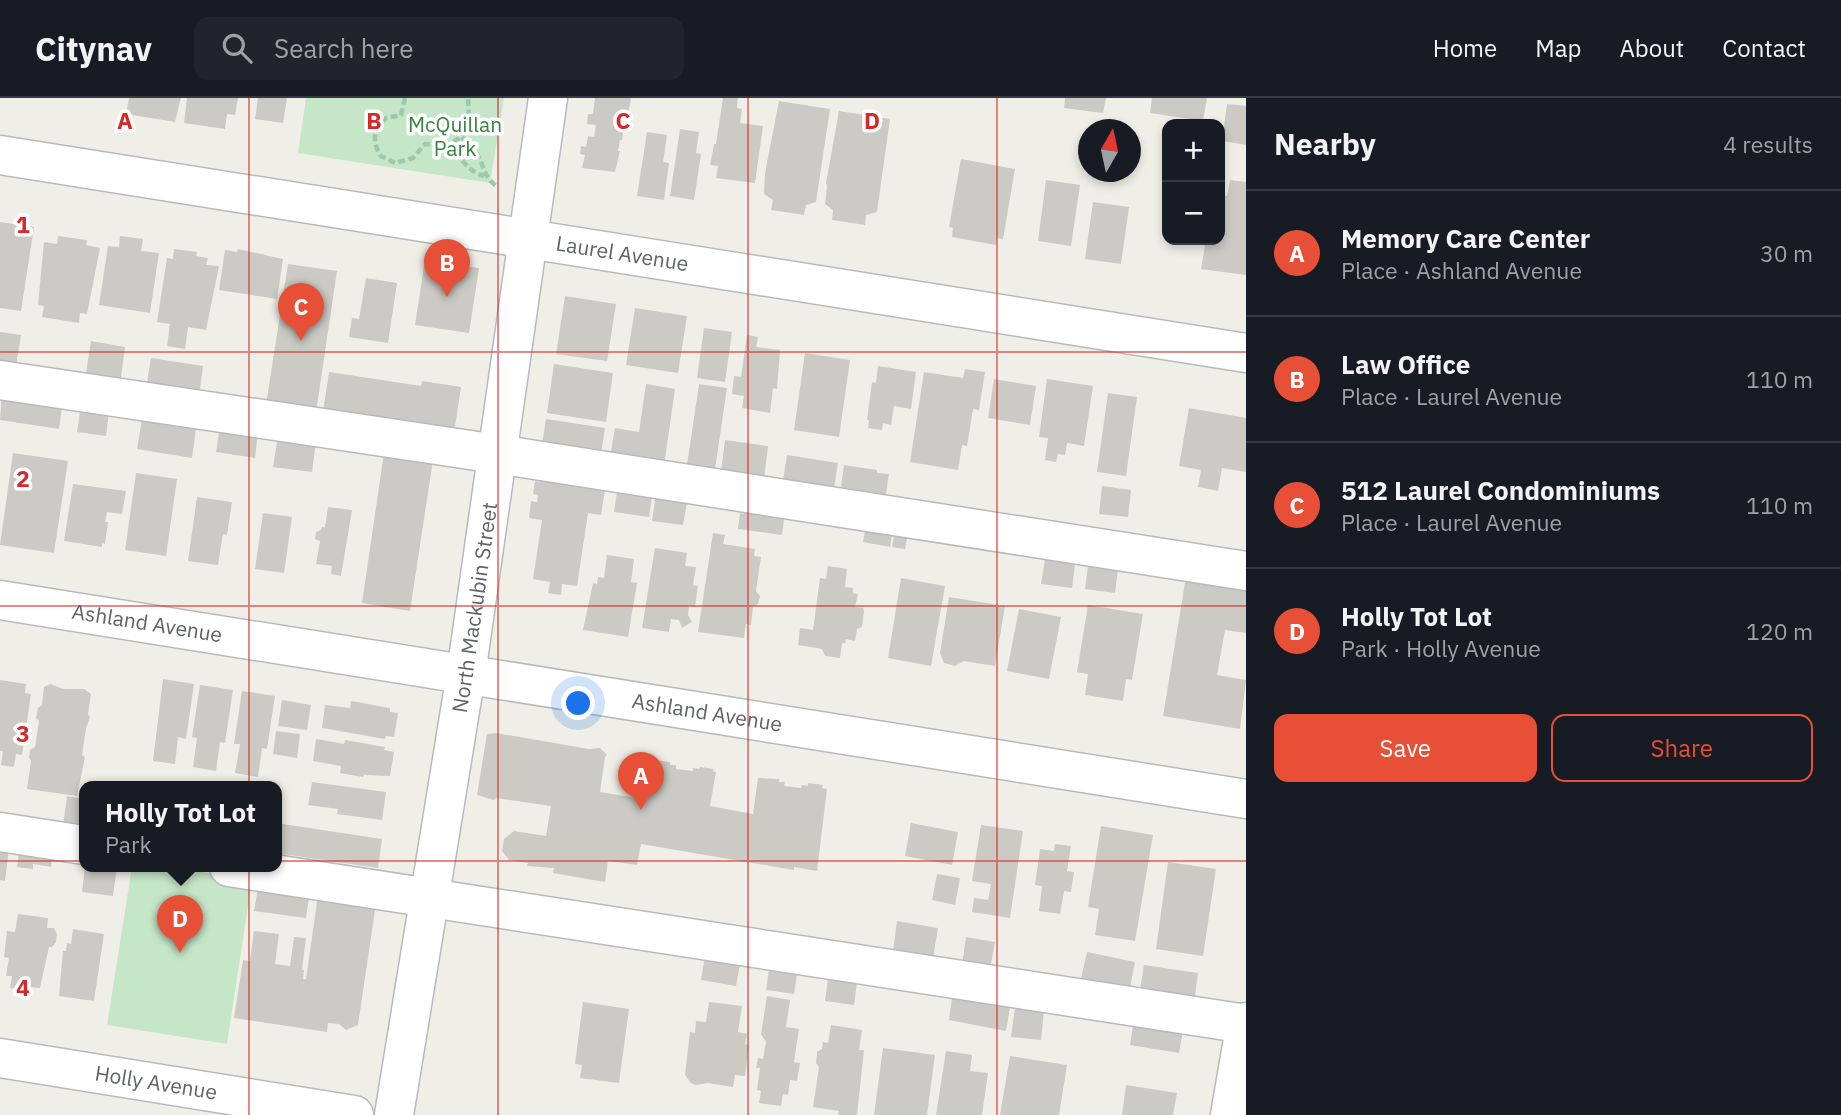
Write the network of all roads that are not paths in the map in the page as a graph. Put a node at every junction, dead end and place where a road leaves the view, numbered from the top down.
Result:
1 (548, 98) edge
2 (0, 155) edge
3 (526, 237) junction
4 (1246, 353) edge
5 (0, 380) edge
6 (497, 454) junction
7 (1246, 571) edge
8 (0, 600) edge
9 (466, 674) junction
10 (1246, 799) edge
11 (0, 832) edge
12 (79, 844) edge
13 (262, 872) edge
14 (428, 897) junction
15 (1246, 1023) edge
16 (0, 1058) edge
17 (354, 1115) edge
18 (394, 1115) edge
19 (1230, 1115) edge

1 - 3 street, North Mackubin Street
2 - 3 street, Laurel Avenue
3 - 4 street, Laurel Avenue
3 - 6 street, North Mackubin Street
5 - 6 street
6 - 7 street
6 - 9 street, North Mackubin Street
8 - 9 street, Ashland Avenue
9 - 10 street, Ashland Avenue
9 - 14 street, North Mackubin Street
11 - 12 street
13 - 14 street
14 - 15 street
14 - 18 street, North Mackubin Street
15 - 19 street
16 - 17 street, Holly Avenue

